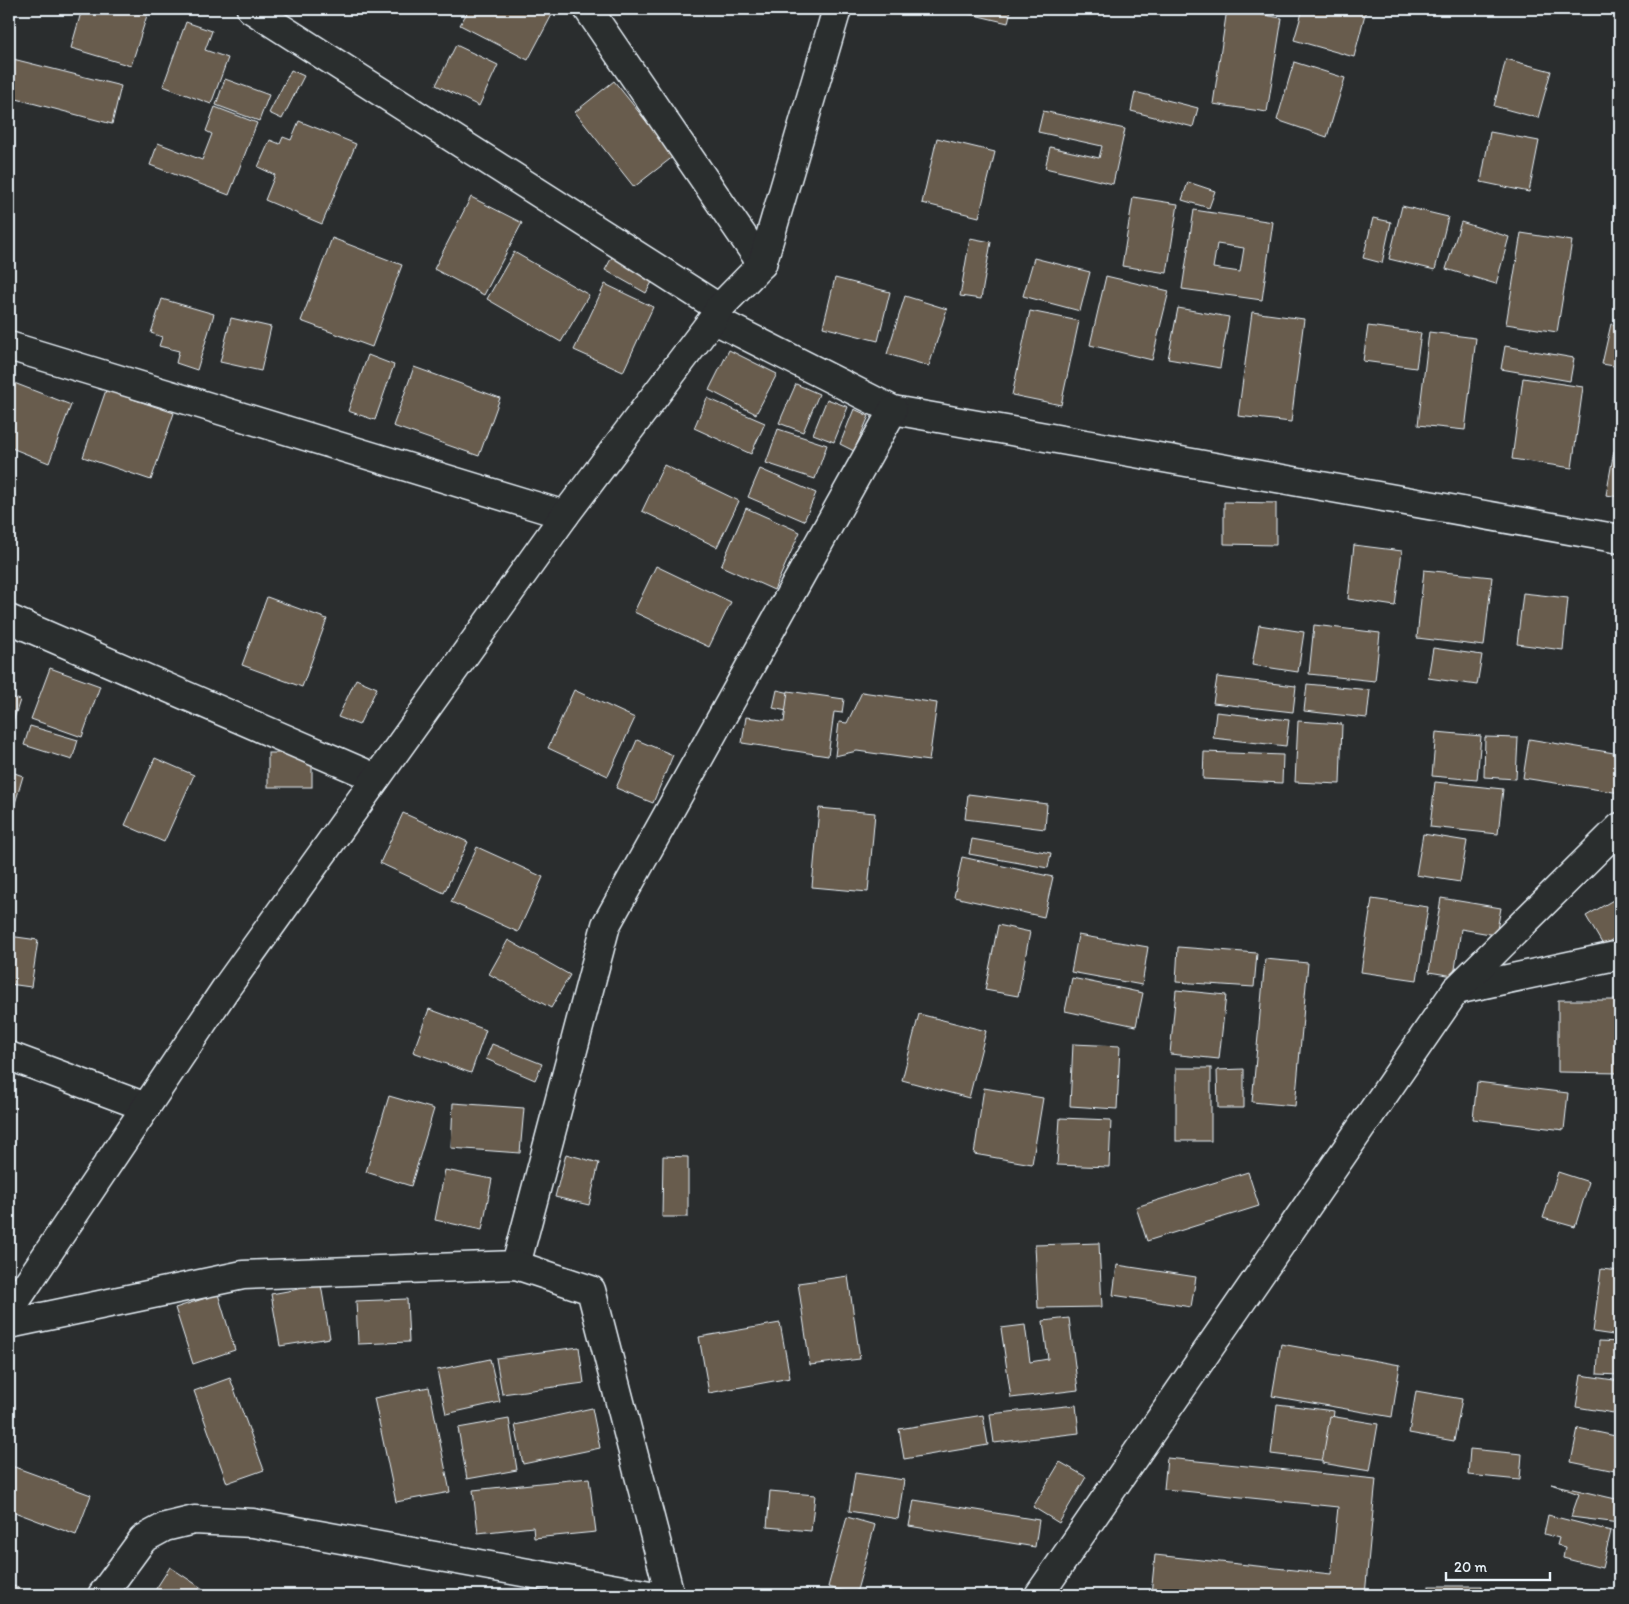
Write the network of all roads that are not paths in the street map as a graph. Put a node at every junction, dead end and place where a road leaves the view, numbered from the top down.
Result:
1 (251, 9) edge
2 (588, 9) edge
3 (836, 9) edge
4 (762, 264) junction
5 (716, 313) junction
6 (9, 346) edge
7 (893, 410) junction
8 (565, 515) junction
9 (1620, 539) edge
10 (9, 620) edge
11 (376, 778) junction
12 (1620, 826) edge
13 (1620, 955) edge
14 (1456, 990) junction
15 (9, 1056) edge
16 (146, 1107) junction
17 (516, 1265) junction
18 (9, 1311) edge
19 (9, 1324) edge
20 (102, 1595) edge
21 (650, 1595) edge
22 (670, 1595) edge
23 (1039, 1595) edge

1 - 5 street
2 - 4 street
3 - 4 street
4 - 5 street
5 - 7 street
5 - 8 street
6 - 8 street
7 - 9 street
7 - 17 street
8 - 11 street
10 - 11 street
11 - 16 street
12 - 14 street
13 - 14 street
14 - 23 street
15 - 16 street
16 - 18 street
17 - 19 street
17 - 22 street
20 - 21 street

